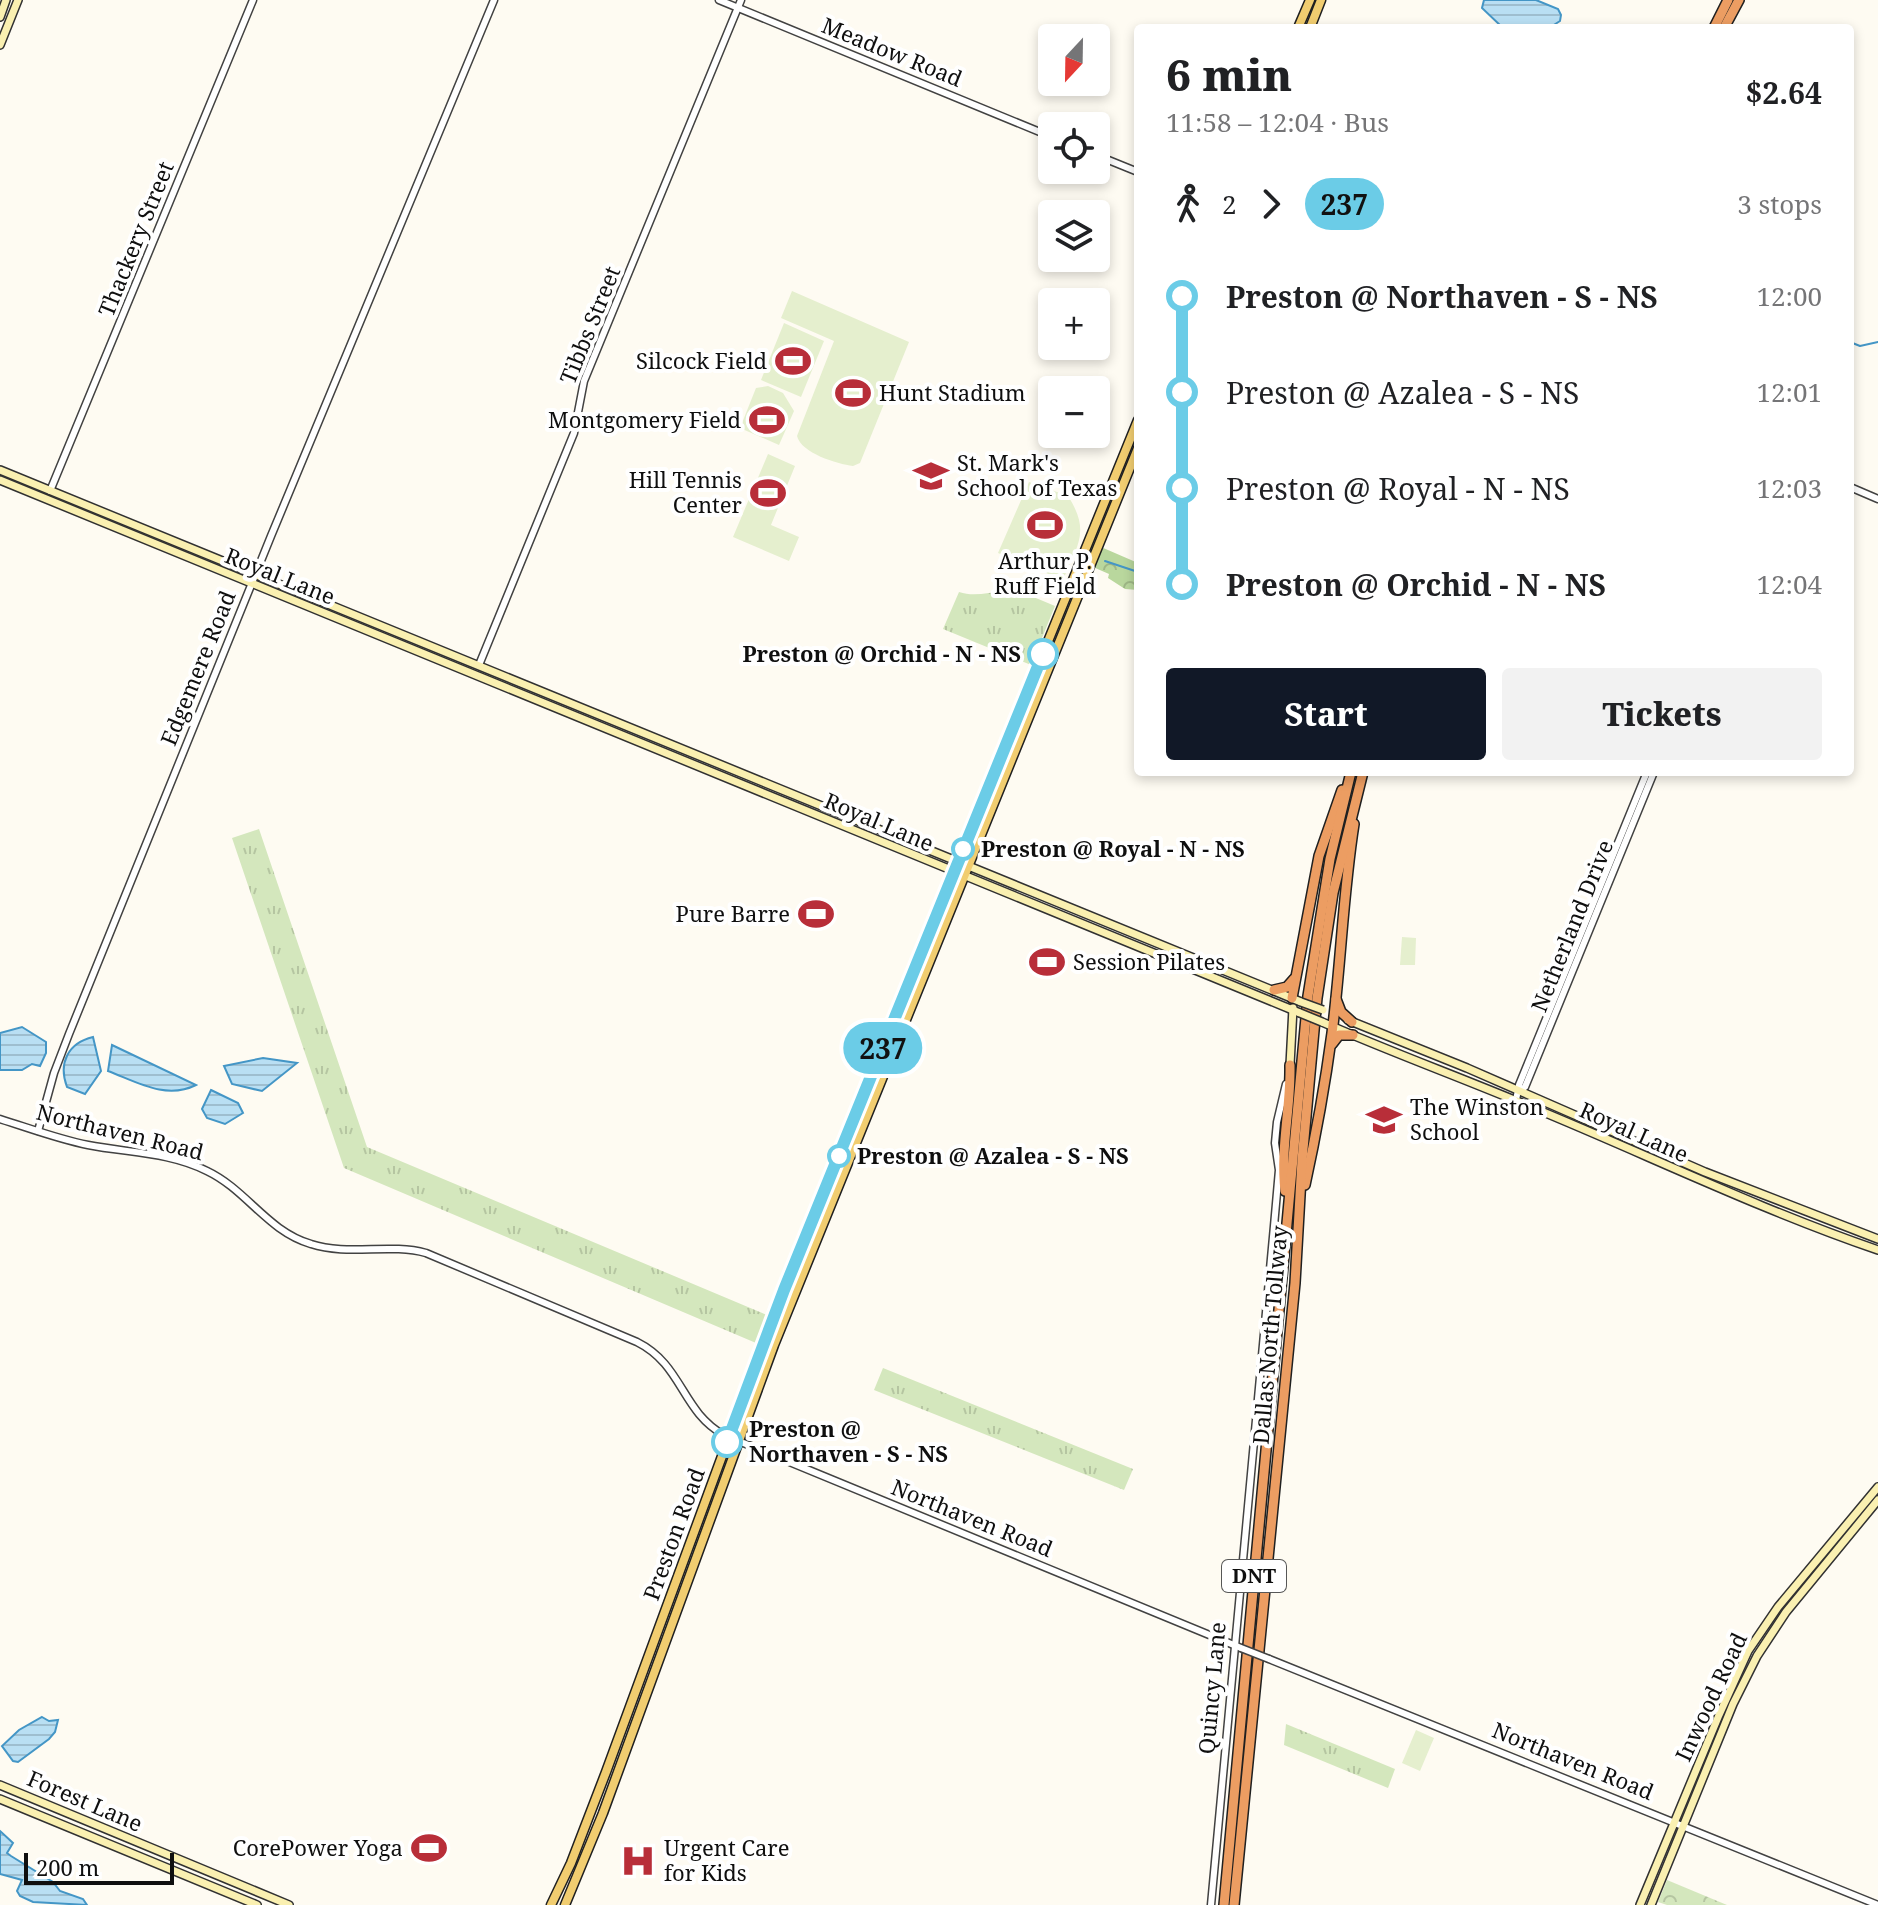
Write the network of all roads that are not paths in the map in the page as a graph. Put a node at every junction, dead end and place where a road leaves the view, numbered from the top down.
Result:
1 (6, 0) edge
2 (18, 0) edge
3 (253, 0) edge
4 (494, 0) edge
5 (719, 0) edge
6 (741, 0) edge
7 (1310, 0) edge
8 (1321, 0) edge
9 (1728, 0) edge
10 (1739, 0) edge
11 (738, 8) junction
12 (0, 17) edge
13 (1300, 24) edge
14 (1312, 24) edge
15 (1716, 24) edge
16 (1726, 24) edge
17 (0, 45) edge
18 (1038, 131) edge
19 (1110, 161) edge
20 (1134, 170) edge
21 (1134, 430) edge
22 (1134, 457) edge
23 (0, 470) edge
24 (0, 480) edge
25 (1854, 489) edge
26 (50, 491) junction
27 (1878, 499) edge
28 (148, 531) junction
29 (144, 540) junction
30 (254, 580) junction
31 (367, 620) junction
32 (363, 630) junction
33 (479, 665) junction
34 (635, 730) junction
35 (631, 739) junction
36 (998, 776) junction
37 (1349, 776) edge
38 (1349, 776) edge
39 (1362, 776) edge
40 (1646, 776) edge
41 (1652, 776) edge
42 (1357, 793) junction
43 (1613, 863) junction
44 (962, 864) junction
45 (958, 874) junction
46 (1037, 894) junction
47 (1062, 903) junction
48 (1033, 904) junction
49 (1058, 914) junction
50 (1126, 930) junction
51 (1122, 940) junction
52 (1174, 949) junction
53 (1170, 959) junction
54 (922, 966) junction
55 (1294, 979) junction
56 (1274, 990) junction
57 (1335, 997) junction
58 (1297, 1000) junction
59 (901, 1004) junction
60 (911, 1008) junction
61 (1297, 1011) junction
62 (1334, 1015) junction
63 (1352, 1022) junction
64 (1333, 1027) junction
65 (1353, 1035) junction
66 (1412, 1045) junction
67 (1330, 1047) junction
68 (1407, 1055) junction
69 (1290, 1065) junction
70 (1467, 1068) junction
71 (1461, 1078) junction
72 (1520, 1090) junction
73 (1516, 1100) junction
74 (0, 1119) edge
75 (1609, 1130) junction
76 (38, 1131) junction
77 (1605, 1139) junction
78 (1729, 1182) junction
79 (1725, 1191) junction
80 (1294, 1211) junction
81 (1878, 1239) edge
82 (1878, 1250) edge
83 (764, 1340) junction
84 (774, 1345) junction
85 (728, 1438) junction
86 (739, 1442) junction
87 (1878, 1487) edge
88 (1878, 1500) edge
89 (1237, 1646) junction
90 (0, 1785) edge
91 (0, 1799) edge
92 (590, 1814) junction
93 (601, 1818) junction
94 (1679, 1824) junction
95 (127, 1839) junction
96 (121, 1850) junction
97 (571, 1863) junction
98 (582, 1866) junction
99 (236, 1884) junction
100 (231, 1895) junction
101 (257, 1905) edge
102 (289, 1905) edge
103 (551, 1905) edge
104 (565, 1905) edge
105 (1211, 1905) edge
106 (1224, 1905) edge
107 (1234, 1905) edge
108 (1640, 1905) edge
109 (1651, 1905) edge
110 (1878, 1905) edge

1 - 12 main road
2 - 17 main road
3 - 26 street, Thackery Street
4 - 30 street, Edgemere Road
5 - 11 street, Meadow Road
6 - 11 street, Tibbs Street
7 - 13 main road
8 - 14 main road
9 - 15 highway
10 - 16 highway
11 - 18 street, Meadow Road
11 - 33 street, Tibbs Street
19 - 20 street
21 - 36 main road, Preston Road
22 - 36 main road, Preston Road
23 - 26 main road, Royal Lane
24 - 29 main road, Royal Lane
25 - 27 street
26 - 28 main road, Royal Lane
28 - 29 main road
28 - 30 main road, Royal Lane
29 - 30 main road, Royal Lane
30 - 31 main road, Royal Lane
30 - 32 main road, Royal Lane
30 - 76 street, Edgemere Road
31 - 32 main road
31 - 33 main road, Royal Lane
32 - 35 main road, Royal Lane
33 - 34 main road, Royal Lane
34 - 35 main road
34 - 44 main road, Royal Lane
35 - 45 main road, Royal Lane
36 - 44 main road, Preston Road
37 - 55 highway
38 - 80 highway, Dallas North Tollway / DNT
39 - 42 highway, Dallas North Tollway / DNT
40 - 43 street, Netherland Drive
41 - 43 street, Netherland Drive
42 - 57 highway
42 - 80 highway, Dallas North Tollway / DNT
43 - 72 street, Netherland Drive
44 - 45 main road, Preston Road
44 - 46 main road, Royal Lane
45 - 48 main road, Royal Lane
45 - 54 main road, Preston Road
46 - 47 main road, Royal Lane
46 - 48 main road
47 - 49 main road
47 - 50 main road, Royal Lane
48 - 49 main road, Royal Lane
49 - 51 main road, Royal Lane
50 - 51 main road
50 - 52 main road, Royal Lane
51 - 53 main road, Royal Lane
52 - 53 main road
52 - 56 main road, Royal Lane
53 - 61 main road, Royal Lane
54 - 59 main road, Preston Road
54 - 60 main road, Preston Road
55 - 56 highway
55 - 58 highway
56 - 58 main road, Royal Lane
57 - 62 highway
57 - 63 highway
58 - 61 main road, Quincy Lane
58 - 62 main road, Royal Lane, bridge
59 - 60 main road
59 - 83 main road, Preston Road
60 - 84 main road, Preston Road
61 - 64 main road, Royal Lane, bridge
61 - 69 main road, Quincy Lane
62 - 63 main road, Royal Lane
62 - 64 highway
63 - 66 main road, Royal Lane
64 - 65 main road, Royal Lane
64 - 67 highway
65 - 67 highway
65 - 68 main road, Royal Lane
66 - 68 main road
66 - 70 main road, Royal Lane
67 - 80 highway
68 - 71 main road, Royal Lane
69 - 80 highway
69 - 89 street, Quincy Lane
70 - 71 main road
70 - 72 main road, Royal Lane
71 - 73 main road, Royal Lane
72 - 73 street, Netherland Drive
72 - 75 main road, Royal Lane
73 - 77 main road, Royal Lane
74 - 76 street, Northaven Road
75 - 77 main road
75 - 78 main road, Royal Lane
76 - 85 street, Northaven Road
77 - 79 main road, Royal Lane
78 - 79 main road
78 - 81 main road, Royal Lane
79 - 82 main road, Royal Lane
80 - 106 highway, Dallas North Tollway / DNT
80 - 107 highway, Dallas North Tollway / DNT
83 - 84 main road
83 - 85 main road, Preston Road
84 - 86 main road, Preston Road
85 - 86 street, Northaven Road
85 - 92 main road, Preston Road
86 - 89 street, Northaven Road
86 - 93 main road, Preston Road
87 - 94 main road, Inwood Road
88 - 94 main road, Inwood Road
89 - 94 street, Northaven Road, bridge
89 - 105 street, Quincy Lane
90 - 95 main road, Forest Lane
91 - 96 main road, Forest Lane
92 - 93 main road
92 - 97 main road, Preston Road
93 - 98 main road, Preston Road
94 - 108 main road, Inwood Road
94 - 109 main road, Inwood Road
94 - 110 street, Northaven Road
95 - 96 main road
95 - 99 main road, Forest Lane
96 - 100 main road, Forest Lane
97 - 98 main road
97 - 103 main road, Preston Road
98 - 104 main road, Preston Road
99 - 100 main road
99 - 102 main road, Forest Lane
100 - 101 main road, Forest Lane

